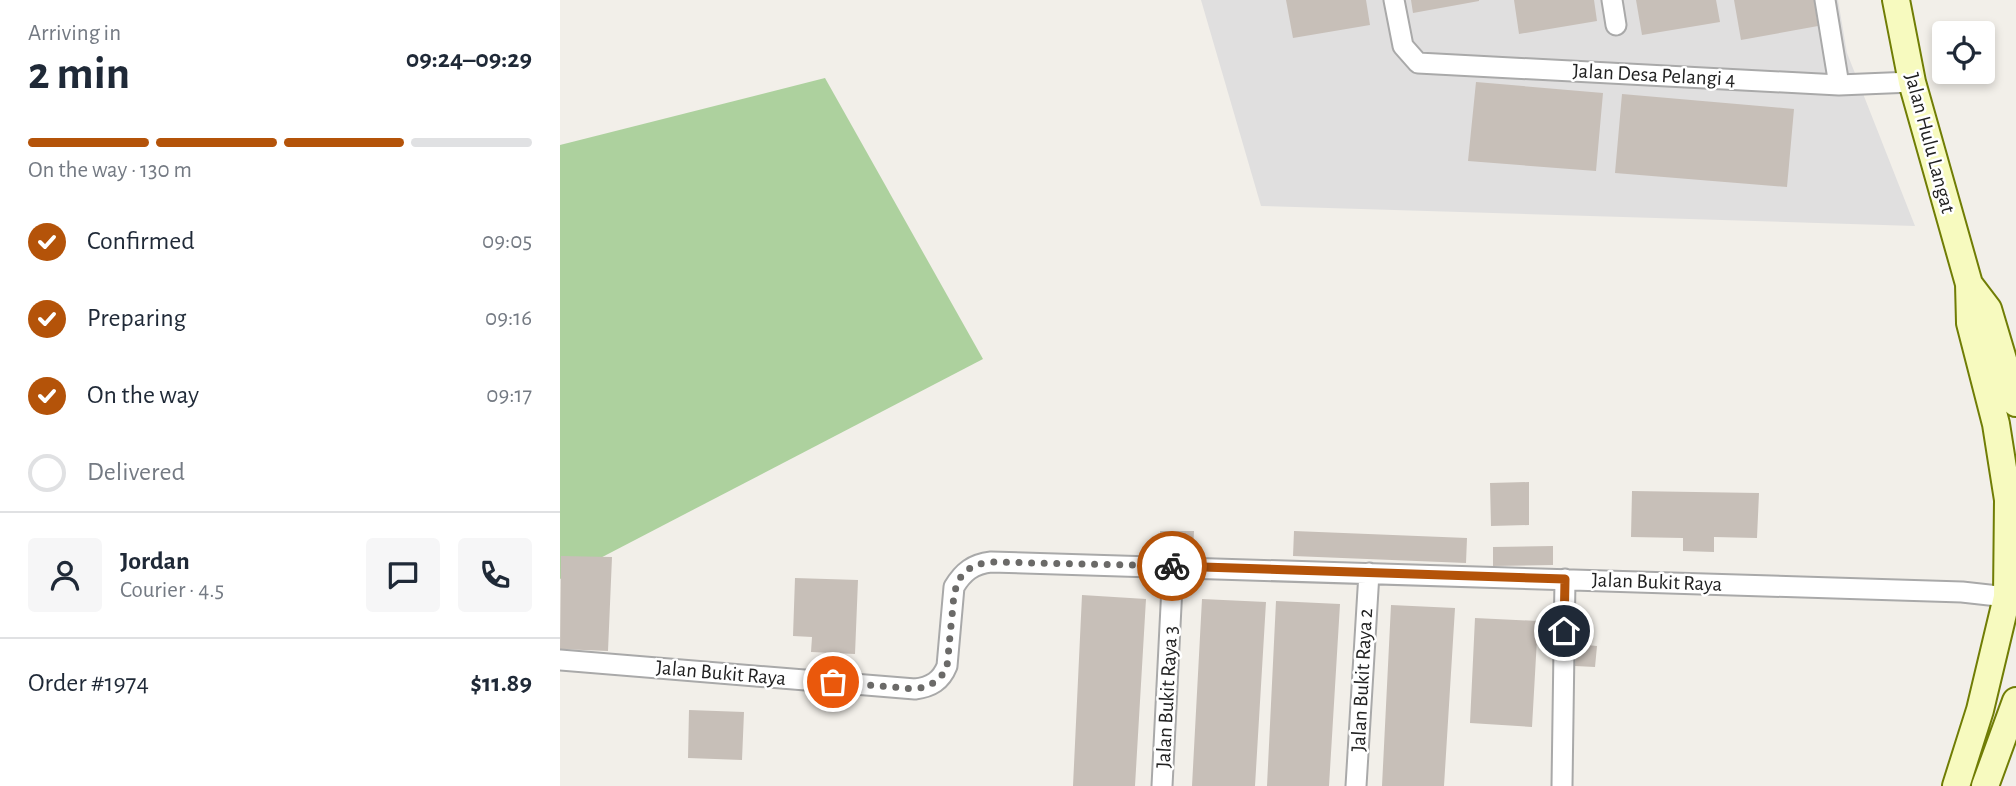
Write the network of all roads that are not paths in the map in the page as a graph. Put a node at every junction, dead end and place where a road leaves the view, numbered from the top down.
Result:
1 (1394, 0) edge
2 (1612, 0) edge
3 (1825, 0) edge
4 (1896, 0) edge
5 (1616, 25) dead end
6 (1912, 82) junction
7 (1839, 85) junction
8 (1969, 284) junction
9 (2016, 403) edge
10 (1173, 566) junction
11 (1368, 573) junction
12 (1565, 579) junction
13 (2013, 596) edge
14 (560, 660) edge
15 (2016, 701) edge
16 (1162, 786) edge
17 (1356, 786) edge
18 (1562, 786) edge
19 (1956, 786) edge
20 (1985, 786) edge

1 - 7 street, Jalan Desa Pelangi 4
2 - 5 street
3 - 7 street
4 - 6 main road, Jalan Hulu Langat
6 - 7 street, Jalan Desa Pelangi 4
6 - 8 main road, Jalan Hulu Langat
8 - 9 main road, Jalan Hulu Langat
8 - 13 main road, Jalan Hulu Langat
10 - 11 street, Jalan Bukit Raya
10 - 14 street, Jalan Bukit Raya
10 - 16 street, Jalan Bukit Raya 3
11 - 12 street, Jalan Bukit Raya
11 - 17 street, Jalan Bukit Raya 2
12 - 13 street, Jalan Bukit Raya
12 - 18 street
13 - 19 main road, Jalan Hulu Langat
15 - 20 main road

